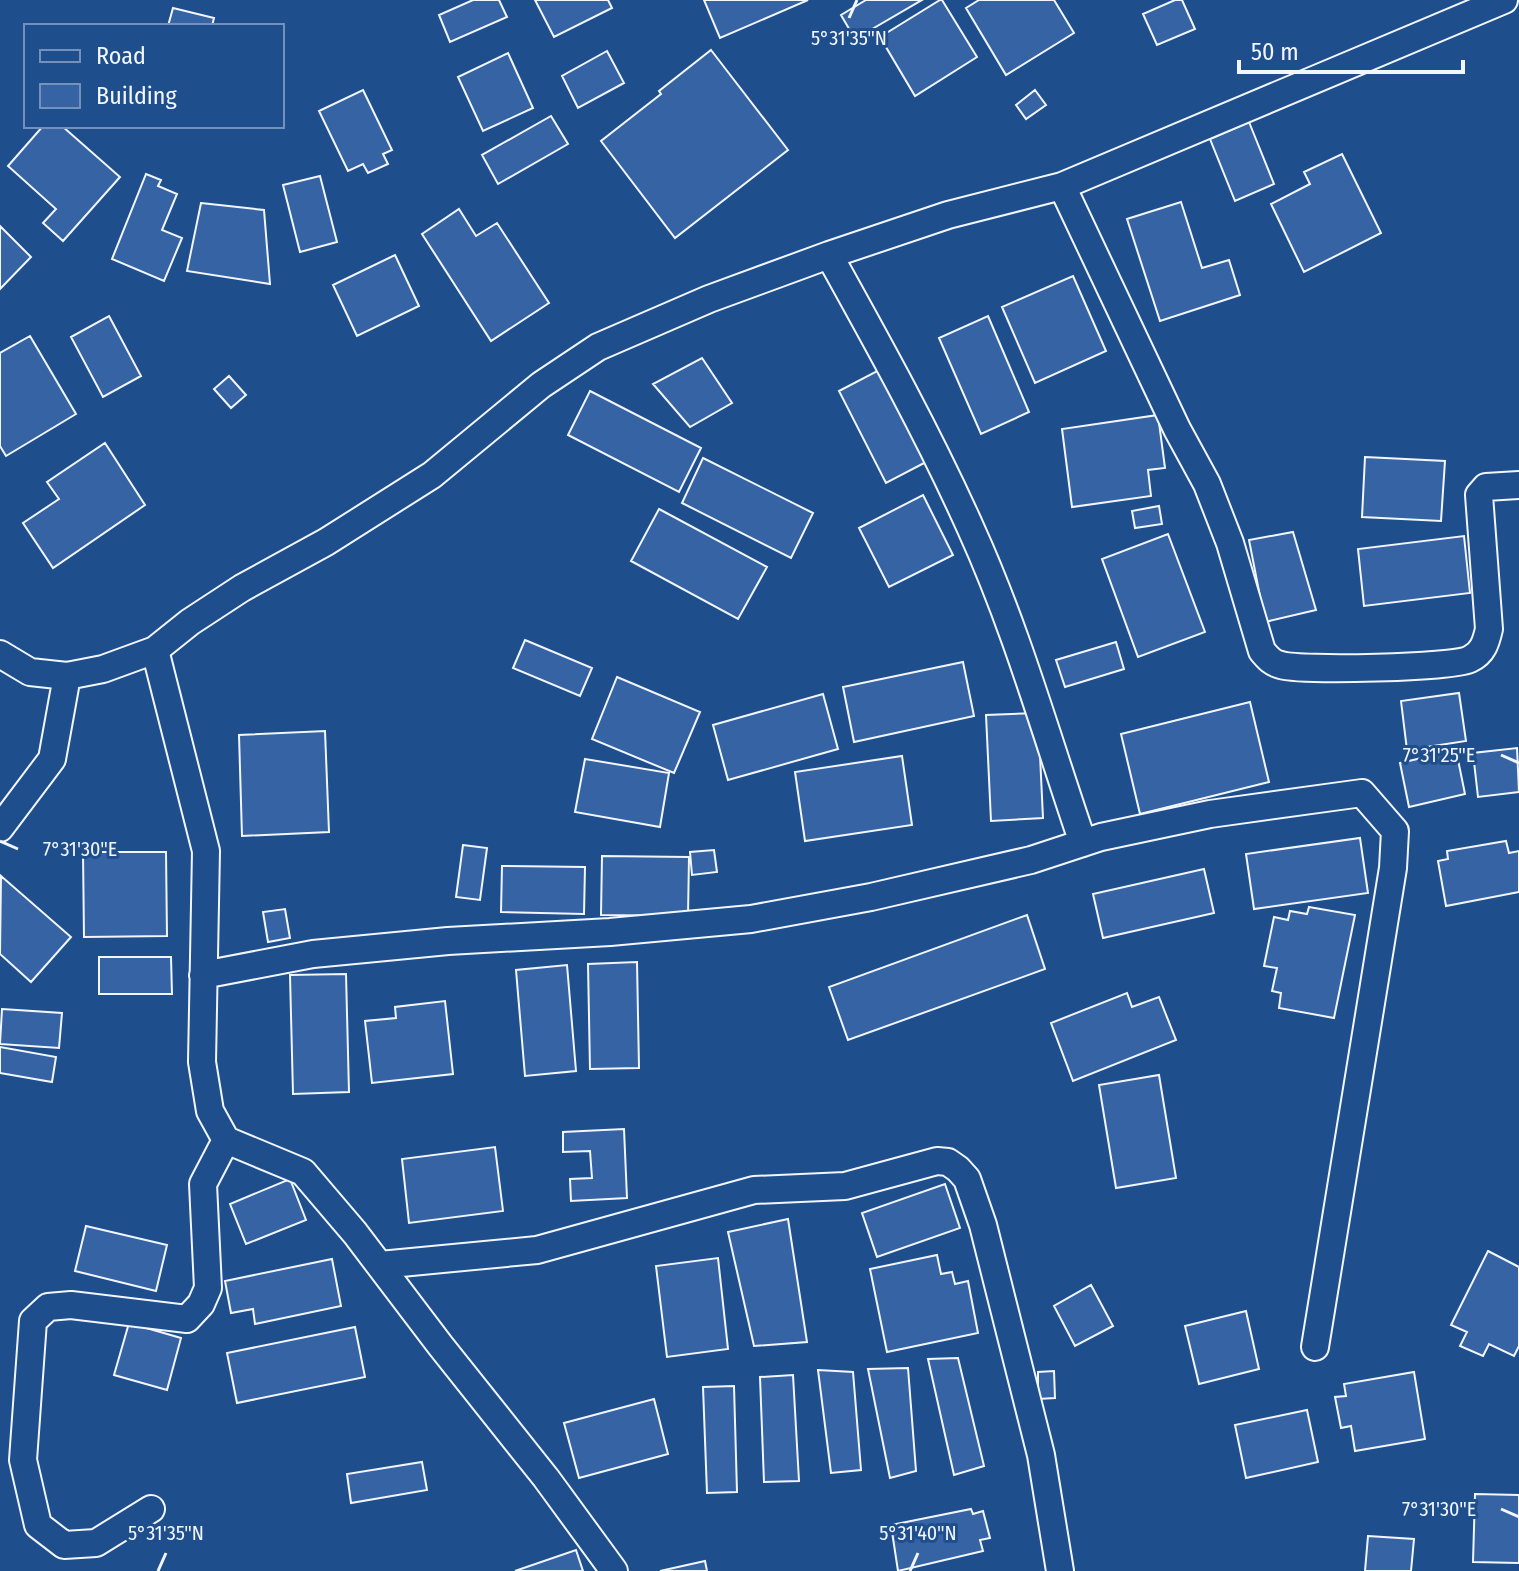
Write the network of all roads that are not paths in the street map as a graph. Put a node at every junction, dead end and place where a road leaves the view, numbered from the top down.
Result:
1 (1504, 0) edge
2 (1062, 186) junction
3 (829, 255) junction
4 (1519, 485) edge
5 (155, 650) junction
6 (0, 654) edge
7 (67, 676) junction
8 (0, 828) edge
9 (1083, 843) junction
10 (203, 975) junction
11 (226, 1140) junction
12 (380, 1265) junction
13 (1315, 1347) dead end
14 (151, 1509) dead end
15 (614, 1571) edge
16 (1060, 1571) edge

1 - 2 street
2 - 3 street
2 - 4 street
3 - 5 street
3 - 9 street
5 - 7 street
5 - 10 street
6 - 7 street
7 - 8 street
9 - 10 street
9 - 13 street
10 - 11 street
11 - 12 street
11 - 14 street
12 - 15 street
12 - 16 street

